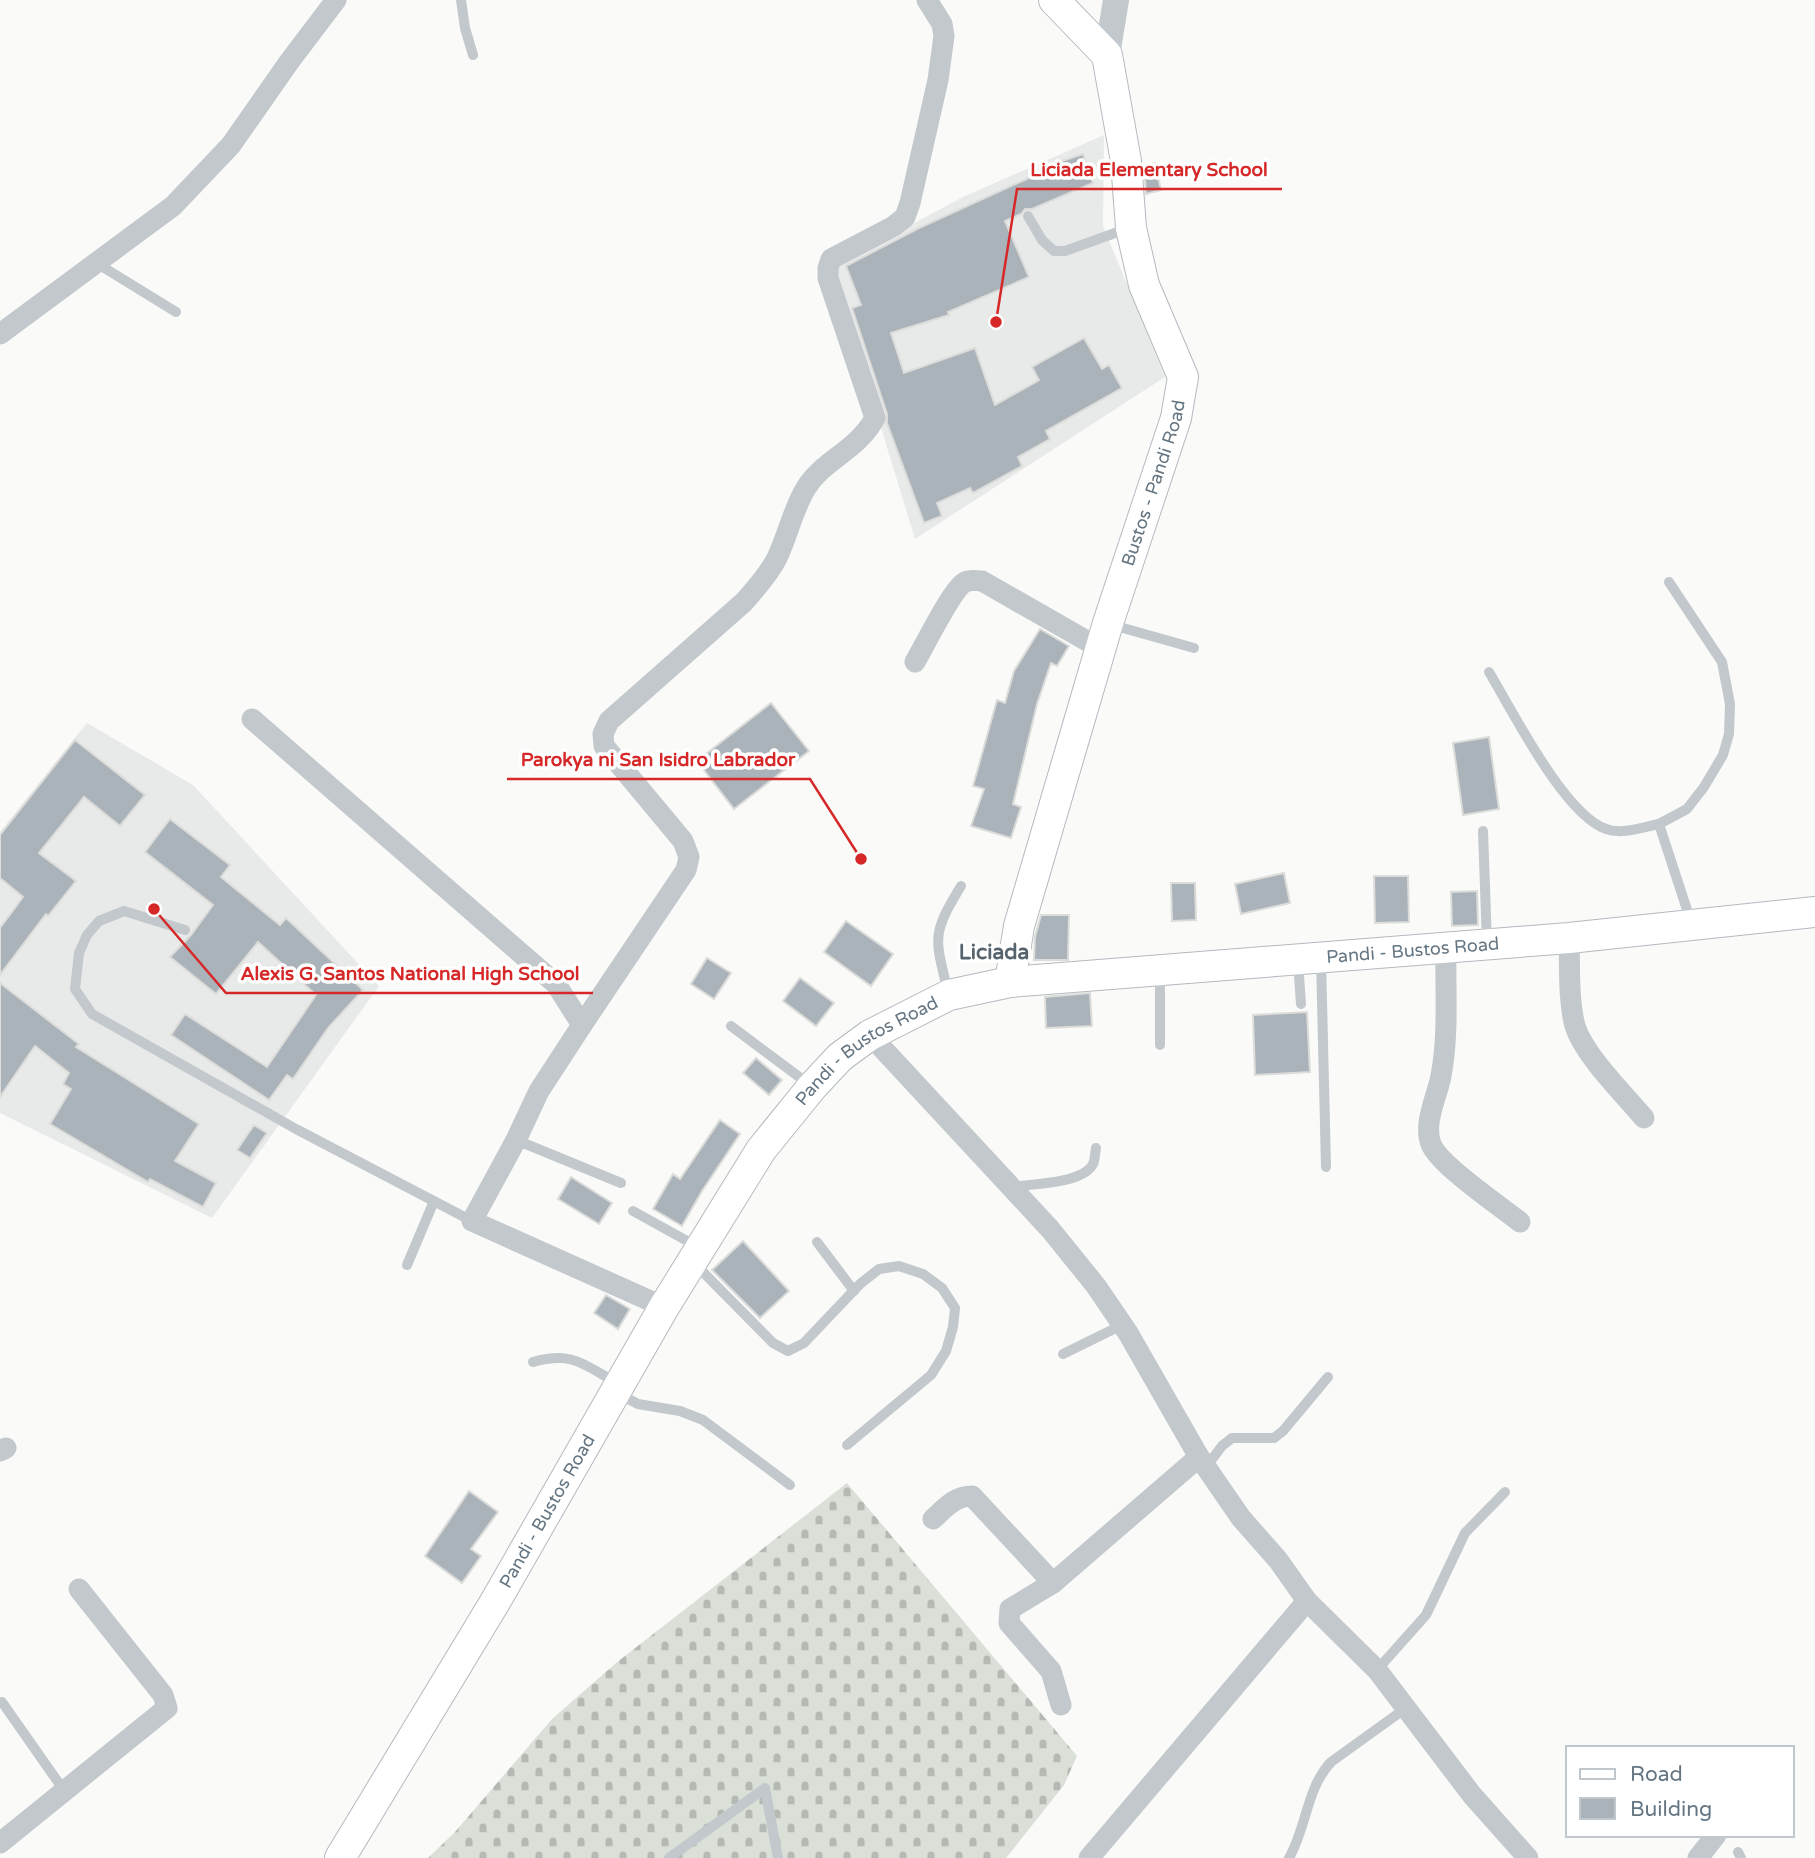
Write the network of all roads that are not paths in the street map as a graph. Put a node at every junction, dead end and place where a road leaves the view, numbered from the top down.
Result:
1 (336, 0) edge
2 (461, 0) edge
3 (927, 0) edge
4 (1054, 0) edge
5 (1116, 0) edge
6 (473, 55) dead end
7 (1107, 55) junction
8 (1028, 216) dead end
9 (1131, 228) junction
10 (98, 264) junction
11 (176, 312) dead end
12 (0, 334) edge
13 (1669, 582) dead end
14 (1105, 636) junction
15 (1194, 648) dead end
16 (915, 662) dead end
17 (1489, 672) dead end
18 (252, 719) dead end
19 (1659, 824) junction
20 (1483, 831) dead end
21 (961, 886) dead end
22 (1815, 912) edge
23 (1692, 925) junction
24 (185, 930) dead end
25 (1569, 938) junction
26 (1487, 944) junction
27 (1446, 947) junction
28 (1309, 957) junction
29 (1160, 969) junction
30 (1010, 982) junction
31 (949, 995) junction
32 (1301, 1004) dead end
33 (582, 1025) junction
34 (731, 1026) dead end
35 (870, 1035) junction
36 (1160, 1045) dead end
37 (812, 1087) junction
38 (1644, 1118) dead end
39 (516, 1139) junction
40 (1096, 1148) dead end
41 (1326, 1167) dead end
42 (621, 1183) dead end
43 (1010, 1186) junction
44 (434, 1201) junction
45 (633, 1212) dead end
46 (472, 1221) junction
47 (1520, 1222) dead end
48 (817, 1242) dead end
49 (696, 1254) junction
50 (407, 1265) dead end
51 (854, 1291) junction
52 (664, 1307) junction
53 (1122, 1325) junction
54 (1063, 1354) dead end
55 (533, 1362) dead end
56 (1328, 1377) dead end
57 (617, 1388) junction
58 (847, 1445) dead end
59 (1202, 1462) junction
60 (790, 1485) dead end
61 (1504, 1492) dead end
62 (933, 1519) dead end
63 (1054, 1583) junction
64 (79, 1589) dead end
65 (1307, 1601) junction
66 (1377, 1670) junction
67 (2, 1702) dead end
68 (1060, 1704) dead end
69 (1406, 1708) junction
70 (65, 1792) junction
71 (1714, 1837) edge
72 (0, 1843) edge
73 (340, 1858) edge
74 (669, 1858) edge
75 (778, 1858) edge
76 (1089, 1858) edge
77 (1289, 1858) edge
78 (1528, 1858) edge
79 (1698, 1858) edge

1 - 10 street
2 - 6 lane
3 - 33 street
4 - 7 main road
5 - 7 street
7 - 9 main road, Bustos - Pandi Road
8 - 9 lane
9 - 14 main road, Bustos - Pandi Road
10 - 11 lane
10 - 12 street
13 - 19 lane
14 - 15 lane
14 - 16 street
14 - 30 main road, Bustos - Pandi Road
17 - 19 lane
18 - 33 street
19 - 23 lane
20 - 26 lane
21 - 31 lane
22 - 23 main road, Pandi - Bustos Road
23 - 25 main road, Pandi - Bustos Road
24 - 44 lane
25 - 26 main road, Pandi - Bustos Road
25 - 38 street
26 - 27 main road, Pandi - Bustos Road
27 - 28 main road, Pandi - Bustos Road
27 - 47 street
28 - 29 main road, Pandi - Bustos Road
28 - 32 lane
28 - 41 lane
29 - 30 main road, Pandi - Bustos Road
29 - 36 lane
30 - 31 main road, Pandi - Bustos Road
31 - 35 main road, Pandi - Bustos Road
33 - 39 street
34 - 37 lane
35 - 37 main road, Pandi - Bustos Road
35 - 43 street
37 - 49 main road, Pandi - Bustos Road
39 - 42 lane
39 - 46 street
40 - 43 lane
43 - 53 street
44 - 46 lane
44 - 50 lane
45 - 49 lane
46 - 52 street
48 - 51 lane
49 - 51 lane
49 - 52 main road, Pandi - Bustos Road
51 - 58 lane
52 - 57 main road, Pandi - Bustos Road
53 - 54 lane
53 - 59 street
55 - 57 lane
56 - 59 lane
57 - 60 lane
57 - 73 main road, Pandi - Bustos Road
59 - 63 street
59 - 65 street
61 - 66 lane
62 - 63 street
63 - 68 street
64 - 70 street
65 - 66 street
65 - 76 street
66 - 69 street
67 - 70 lane
69 - 77 lane
69 - 78 street
70 - 72 street
71 - 79 street
74 - 75 lane

